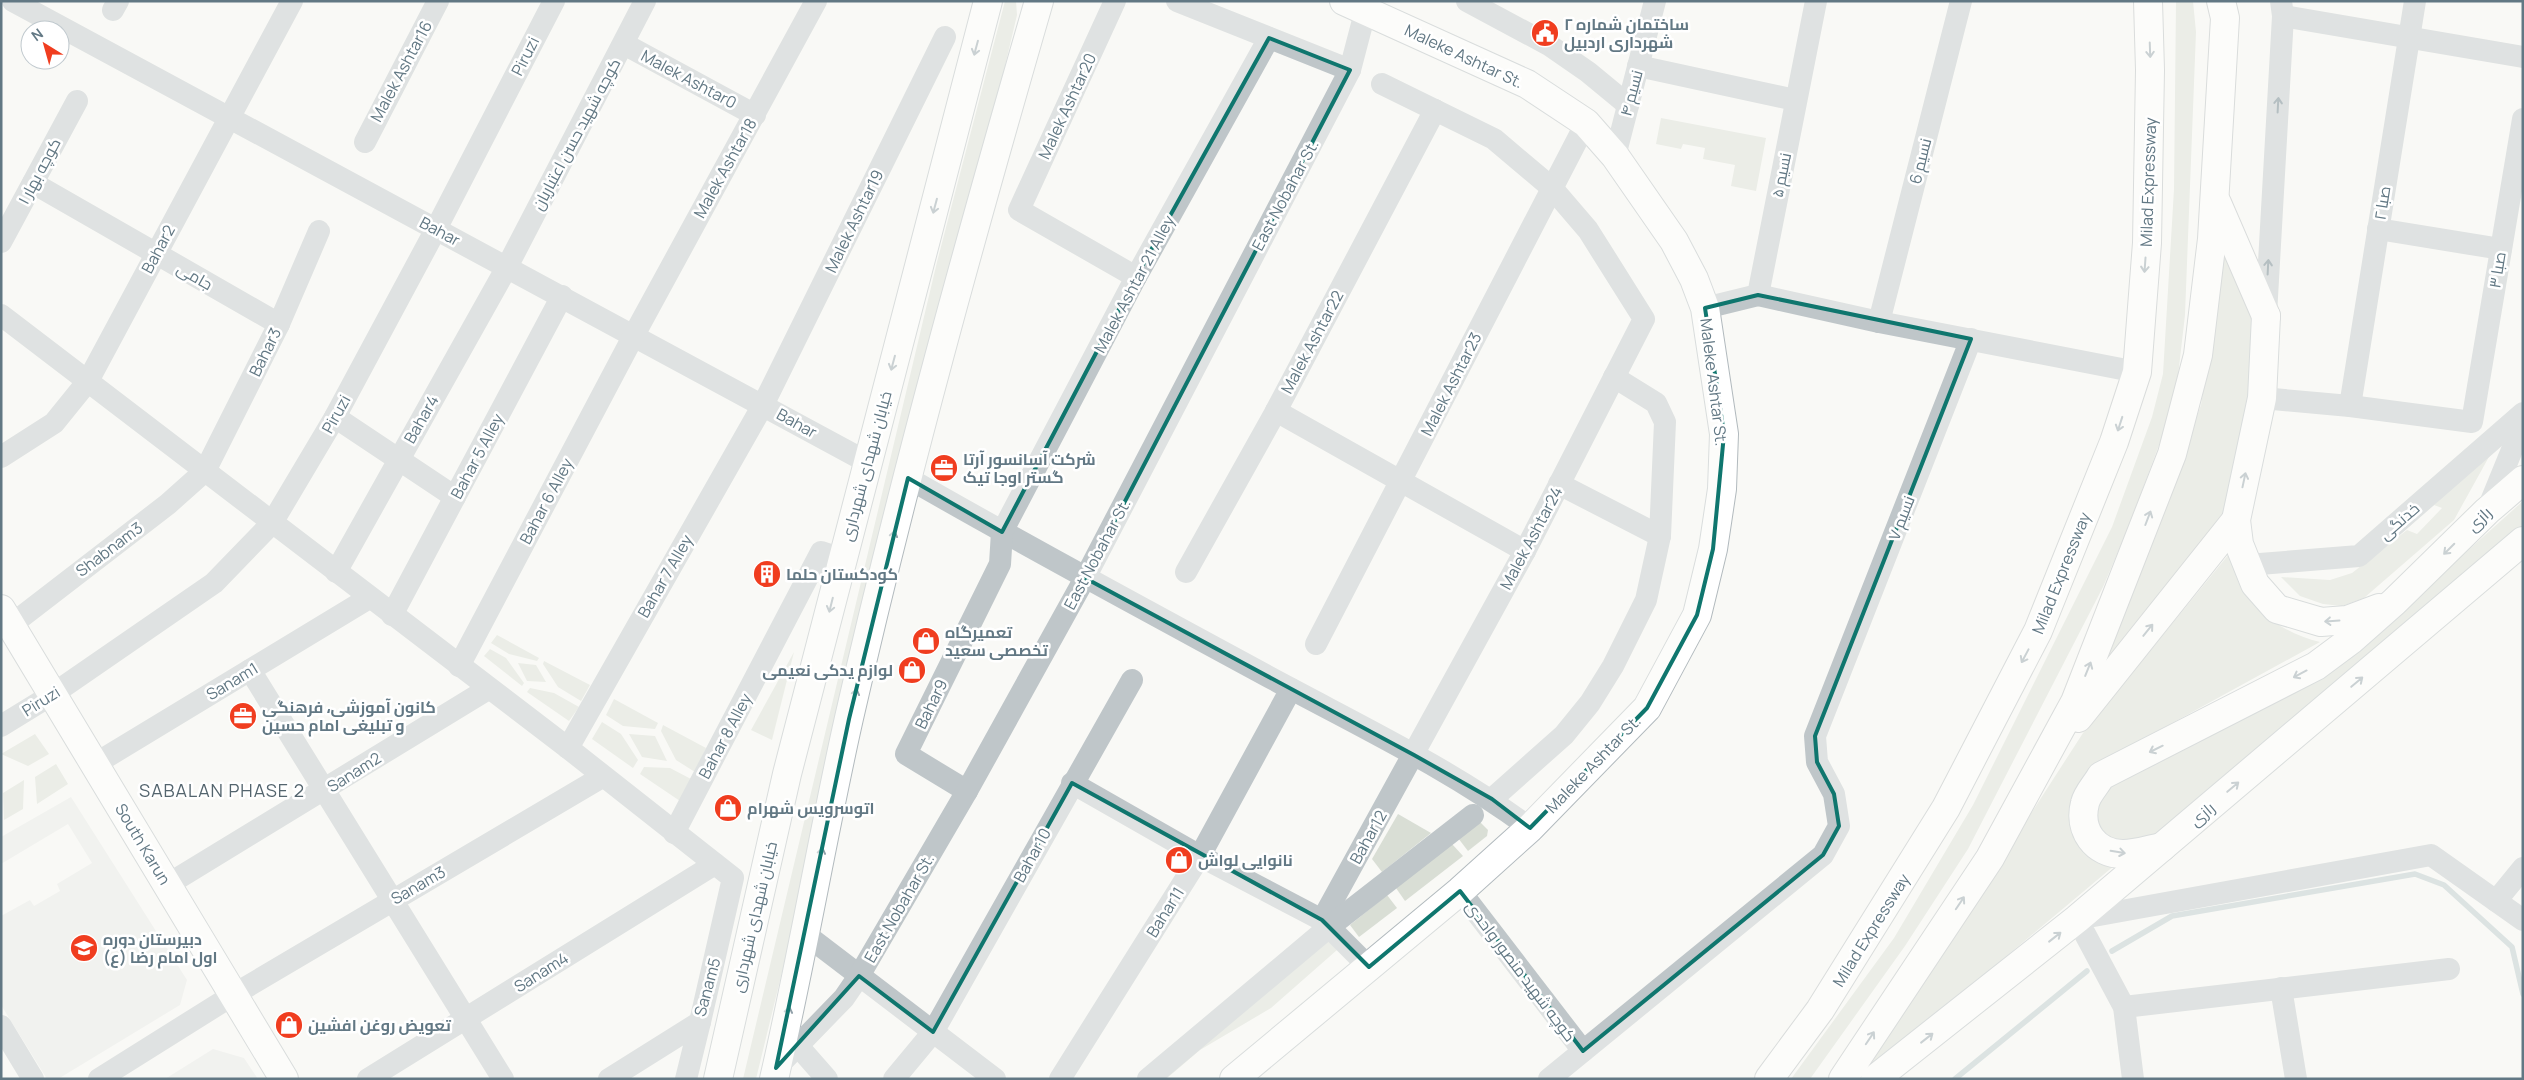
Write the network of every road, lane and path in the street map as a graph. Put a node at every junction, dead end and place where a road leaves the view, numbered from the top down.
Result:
1 (13, 1) edge
2 (292, 1) edge
3 (554, 1) edge
4 (645, 1) edge
5 (816, 1) edge
6 (988, 1) edge
7 (1040, 1) edge
8 (1114, 1) edge
9 (1177, 1) edge
10 (1467, 1) edge
11 (1655, 1) edge
12 (1816, 1) edge
13 (1961, 1) edge
14 (2148, 1) edge
15 (2415, 1) edge
16 (435, 2) edge
17 (1359, 4) edge
18 (2224, 7) edge
19 (2282, 9) edge
20 (945, 37) dead end
21 (1269, 38) junction
22 (2409, 39) junction
23 (624, 44) junction
24 (2523, 57) edge
25 (1638, 66) junction
26 (1350, 70) junction
27 (1382, 84) dead end
28 (77, 100) dead end
29 (1795, 100) junction
30 (1628, 105) junction
31 (1435, 110) junction
32 (755, 114) junction
33 (228, 117) junction
34 (2523, 119) edge
35 (1586, 123) junction
36 (364, 142) dead end
37 (1615, 156) junction
38 (33, 183) junction
39 (1552, 188) junction
40 (2214, 196) junction
41 (436, 229) junction
42 (2378, 229) junction
43 (319, 231) dead end
44 (1, 242) edge
45 (2501, 249) junction
46 (156, 254) junction
47 (507, 267) junction
48 (1136, 277) junction
49 (1758, 295) junction
50 (562, 296) junction
51 (1705, 308) junction
52 (1, 314) edge
53 (2266, 316) junction
54 (1879, 322) junction
55 (279, 324) junction
56 (634, 335) junction
57 (1971, 339) junction
58 (2137, 372) junction
59 (1614, 378) junction
60 (88, 381) junction
61 (2262, 398) junction
62 (763, 405) junction
63 (2350, 406) junction
64 (1276, 411) junction
65 (2523, 413) edge
66 (336, 416) junction
67 (2523, 423) edge
68 (1, 457) edge
69 (398, 459) junction
70 (867, 462) junction
71 (205, 471) junction
72 (908, 478) junction
73 (2523, 480) edge
74 (1401, 482) junction
75 (1560, 484) junction
76 (455, 497) junction
77 (2487, 511) junction
78 (2236, 520) junction
79 (272, 523) junction
80 (1002, 532) junction
81 (1660, 536) junction
82 (2523, 541) edge
83 (1525, 551) junction
84 (842, 559) junction
85 (2248, 565) junction
86 (336, 572) junction
87 (1186, 572) dead end
88 (1085, 578) junction
89 (369, 598) junction
90 (2394, 602) junction
91 (392, 615) junction
92 (6, 617) edge
93 (1316, 644) dead end
94 (459, 666) junction
95 (250, 670) junction
96 (1132, 680) dead end
97 (488, 689) junction
98 (1291, 689) junction
99 (52, 694) junction
100 (1, 726) edge
101 (568, 748) junction
102 (1414, 755) junction
103 (95, 764) junction
104 (2041, 764) junction
105 (602, 777) junction
106 (1072, 783) junction
107 (324, 790) junction
108 (967, 792) junction
109 (1492, 799) junction
110 (1473, 815) dead end
111 (1530, 828) junction
112 (674, 833) junction
113 (2162, 848) junction
114 (1200, 856) junction
115 (715, 864) junction
116 (2523, 868) edge
117 (167, 885) junction
118 (1460, 891) junction
119 (392, 900) junction
120 (2496, 900) junction
121 (2077, 919) junction
122 (2523, 920) edge
123 (1326, 924) junction
124 (805, 934) junction
125 (1369, 967) junction
126 (2449, 969) dead end
127 (860, 976) junction
128 (2281, 988) junction
129 (234, 995) junction
130 (2124, 1007) junction
131 (466, 1019) junction
132 (700, 1022) junction
133 (1, 1026) edge
134 (933, 1032) junction
135 (798, 1046) junction
136 (1583, 1051) junction
137 (775, 1073) edge
138 (33, 1079) edge
139 (99, 1079) edge
140 (284, 1079) edge
141 (368, 1079) edge
142 (503, 1079) edge
143 (609, 1079) edge
144 (686, 1079) edge
145 (718, 1079) edge
146 (827, 1079) edge
147 (894, 1079) edge
148 (995, 1079) edge
149 (1060, 1079) edge
150 (1148, 1079) edge
151 (1234, 1079) edge
152 (1549, 1079) edge
153 (1769, 1079) edge
154 (1842, 1079) edge
155 (1876, 1079) edge
156 (2133, 1079) edge
157 (2296, 1079) edge

1 - 33 street, Bahar
2 - 33 street, Bahar2
3 - 41 street, Piruzi
4 - 23 street, کوچه شهید حسن اعتباریان
5 - 32 street, Malek Ashtar18
6 -> 70 main road, خیابان شهدای شهرداری
7 - 72 main road
8 - 48 street, Malek Ashtar20
9 - 21 street
10 - 30 street
11 - 25 street, نسیم ۴
12 - 29 street, نسیم ۵
13 - 54 street, نسیم 6
14 -> 58 main road, Milad Expressway
15 - 22 street, صبا ۲
16 - 36 street, Malek Ashtar16
17 - 26 street, East Nobahar St.
17 - 35 main road, Maleke Ashtar St.
18 - 40 main road
19 - 22 street
53 -> 19 street
20 - 62 street, Malek Ashtar19
21 - 26 street
21 - 48 street, Malek Ashtar 21 Alley
22 - 24 street
22 - 42 street, صبا ۲
23 - 32 street, Malek Ashtar0
23 - 47 street, کوچه شهید حسن اعتباریان
25 - 29 street
25 - 30 street, نسیم ۴
26 - 88 street, East Nobahar St.
27 - 31 street
28 - 38 street, کوچه بهار ۱
29 - 49 street, نسیم ۵
30 - 37 street, نسیم ۴
31 - 39 street
31 - 64 street, Malek Ashtar22
32 - 56 street, Malek Ashtar18
33 - 41 street, Bahar
33 - 46 street, Bahar2
34 - 45 street, صبا ۳
35 - 37 main road, Maleke Ashtar St.
35 - 39 street, Malek Ashtar23
37 - 51 main road, Maleke Ashtar St.
38 - 44 street, کوچه بهار ۱
38 - 46 street, جامی
39 - 59 street, Malek Ashtar24
39 - 74 street, Malek Ashtar23
40 - 53 main road
104 -> 40 main road
41 - 47 street, Bahar
41 - 66 street, Piruzi
42 - 45 street
42 - 63 street, صبا ۲
43 - 55 street, Bahar3
45 - 63 street, صبا ۳
46 - 55 street, جامی
46 - 60 street, Bahar2
47 - 50 street, Bahar
47 - 69 street, Bahar4
48 - 80 street, Malek Ashtar 21 Alley
49 - 51 street
49 - 54 street
50 - 56 street, Bahar
50 - 76 street, Bahar 5 Alley
51 - 111 main road, Maleke Ashtar St.
52 - 60 street
53 - 61 main road
54 - 57 street
55 - 71 street, Bahar3
56 - 62 street, Bahar
56 - 94 street, Bahar 6 Alley
57 - 58 street
57 - 136 street, نسیم ۷
58 -> 153 main road, Milad Expressway
59 - 75 street, Malek Ashtar24
59 - 81 street
60 - 68 street, Bahar2
60 - 71 street
61 - 63 street
78 -> 61 main road
62 - 70 street, Bahar
62 - 101 street, Bahar 7 Alley
64 - 74 street
64 - 87 street, Malek Ashtar22
65 - 85 street, خدنگی
66 - 69 street
66 - 79 street, Piruzi
67 - 77 street
69 - 76 street
69 - 86 street, Bahar4
70 - 84 main road, خیابان شهدای شهرداری
71 - 79 street
71 - 92 street, Shabnam3
72 - 80 street
124 -> 72 main road
73 - 77 main road, رازی
74 - 83 street
74 - 93 street, Malek Ashtar23
75 - 81 street
75 - 83 street, Malek Ashtar24
76 - 91 street, Bahar 5 Alley
77 -> 90 main road, رازی
78 - 85 main road
104 -> 78 main road
79 - 86 street
79 - 99 street, Piruzi
80 - 88 street
80 - 108 street, Bahar9
81 - 109 street
113 -> 82 main road, رازی
83 - 102 street, Malek Ashtar24
84 - 112 street, Bahar 8 Alley
84 -> 145 main road, خیابان شهدای شهرداری
90 -> 85 main road
86 - 89 street
88 - 98 street
88 - 108 street, East Nobahar St.
89 - 91 street
89 - 95 street, Sanam1
90 -> 113 main road, رازی
91 - 94 street
92 - 99 main road, South Karun
94 - 97 street
95 - 103 street, Sanam1
95 - 107 street
96 - 106 street, Bahar10
97 - 101 street
97 - 107 street, Sanam2
98 - 102 street
98 - 114 street, Bahar11
99 - 100 street, Piruzi
99 - 103 main road, South Karun
101 - 105 street
102 - 109 street
102 - 123 street, Bahar12
103 - 117 main road, South Karun
154 -> 104 main road
105 - 112 street
105 - 119 street, Sanam3
106 - 114 street
106 - 134 street, Bahar10
107 - 117 street, Sanam2
107 - 119 street
108 - 127 street, East Nobahar St.
109 - 111 street
110 - 123 street
111 - 118 main road, Maleke Ashtar St.
112 - 115 street
113 - 121 main road, رازی
114 - 123 street
114 - 149 street, Bahar11
115 - 131 street, Sanam4
115 - 132 street, Sanam5
116 - 120 street
117 - 129 main road, South Karun
118 - 125 main road, Maleke Ashtar St.
118 - 136 street, کوچه شهید منصور واحدی
119 - 129 street, Sanam3
119 - 131 street
120 - 121 street
120 - 122 street
121 - 130 street
155 -> 121 main road, رازی
123 - 125 street
123 - 150 street
124 - 127 street
137 -> 124 main road
125 - 151 main road, Maleke Ashtar St.
126 - 128 street
127 - 134 street
127 - 135 street, East Nobahar St.
128 - 130 street
128 - 157 street
129 - 139 street, Sanam3
129 - 140 main road, South Karun
130 - 156 street
131 - 141 street, Sanam4
131 - 142 street
132 - 143 street, Sanam5
132 - 144 street
133 - 138 street
134 - 147 street, Bahar10
134 - 148 street
135 - 137 street, East Nobahar St.
135 - 146 street
136 - 152 street, نسیم ۷

